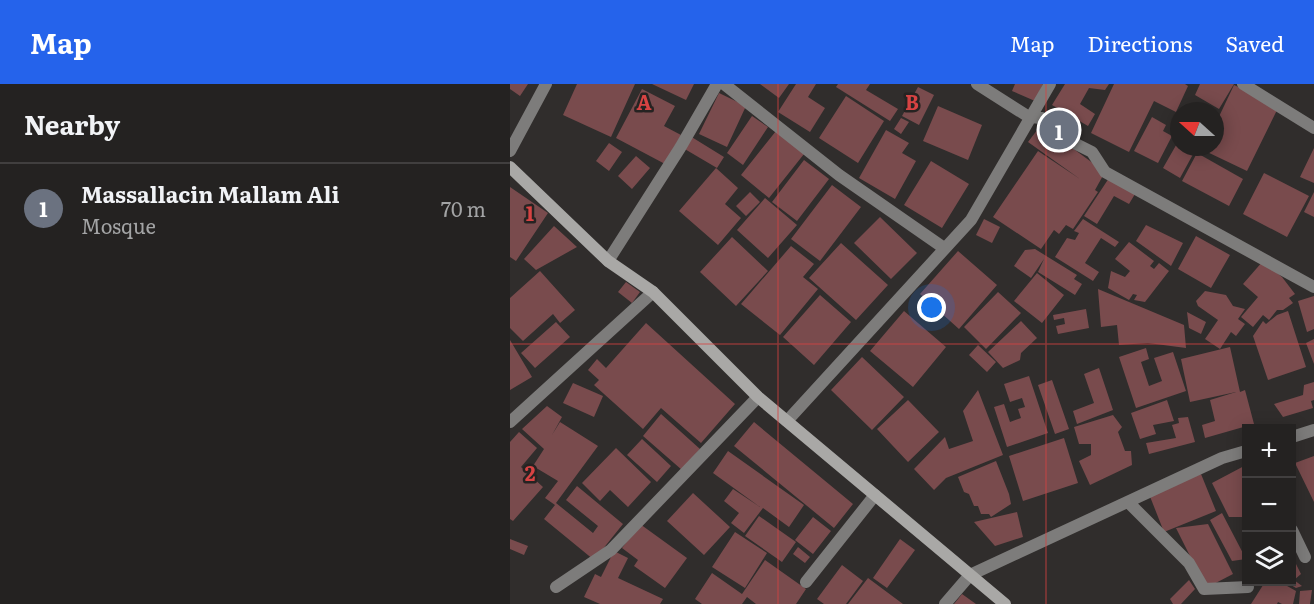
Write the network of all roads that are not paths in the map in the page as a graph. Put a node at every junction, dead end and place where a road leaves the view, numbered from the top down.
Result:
1 (546, 84) edge
2 (717, 84) edge
3 (724, 84) edge
4 (977, 84) edge
5 (1050, 84) edge
6 (1243, 84) edge
7 (1029, 117) junction
8 (1314, 128) edge
9 (510, 151) edge
10 (510, 167) edge
11 (945, 248) junction
12 (608, 261) junction
13 (1314, 287) edge
14 (653, 292) junction
15 (758, 397) junction
16 (787, 421) junction
17 (510, 422) edge
18 (1314, 430) edge
19 (1296, 436) edge
20 (1242, 452) edge
21 (875, 495) junction
22 (1128, 502) junction
23 (1293, 532) edge
24 (1305, 557) dead end
25 (970, 575) junction
26 (806, 582) dead end
27 (556, 586) dead end
28 (1248, 587) dead end
29 (945, 604) edge
30 (1005, 604) edge

1 - 9 street
2 - 12 street
3 - 11 street
4 - 7 street
5 - 7 street
6 - 8 street
7 - 11 street
7 - 13 street
10 - 12 street
11 - 16 street
12 - 14 street
14 - 15 street
14 - 17 street
15 - 16 street
15 - 27 street
16 - 21 street
18 - 19 street
20 - 22 street
21 - 25 street
21 - 26 street
22 - 25 street
22 - 28 street
23 - 24 street
25 - 29 street
25 - 30 street

